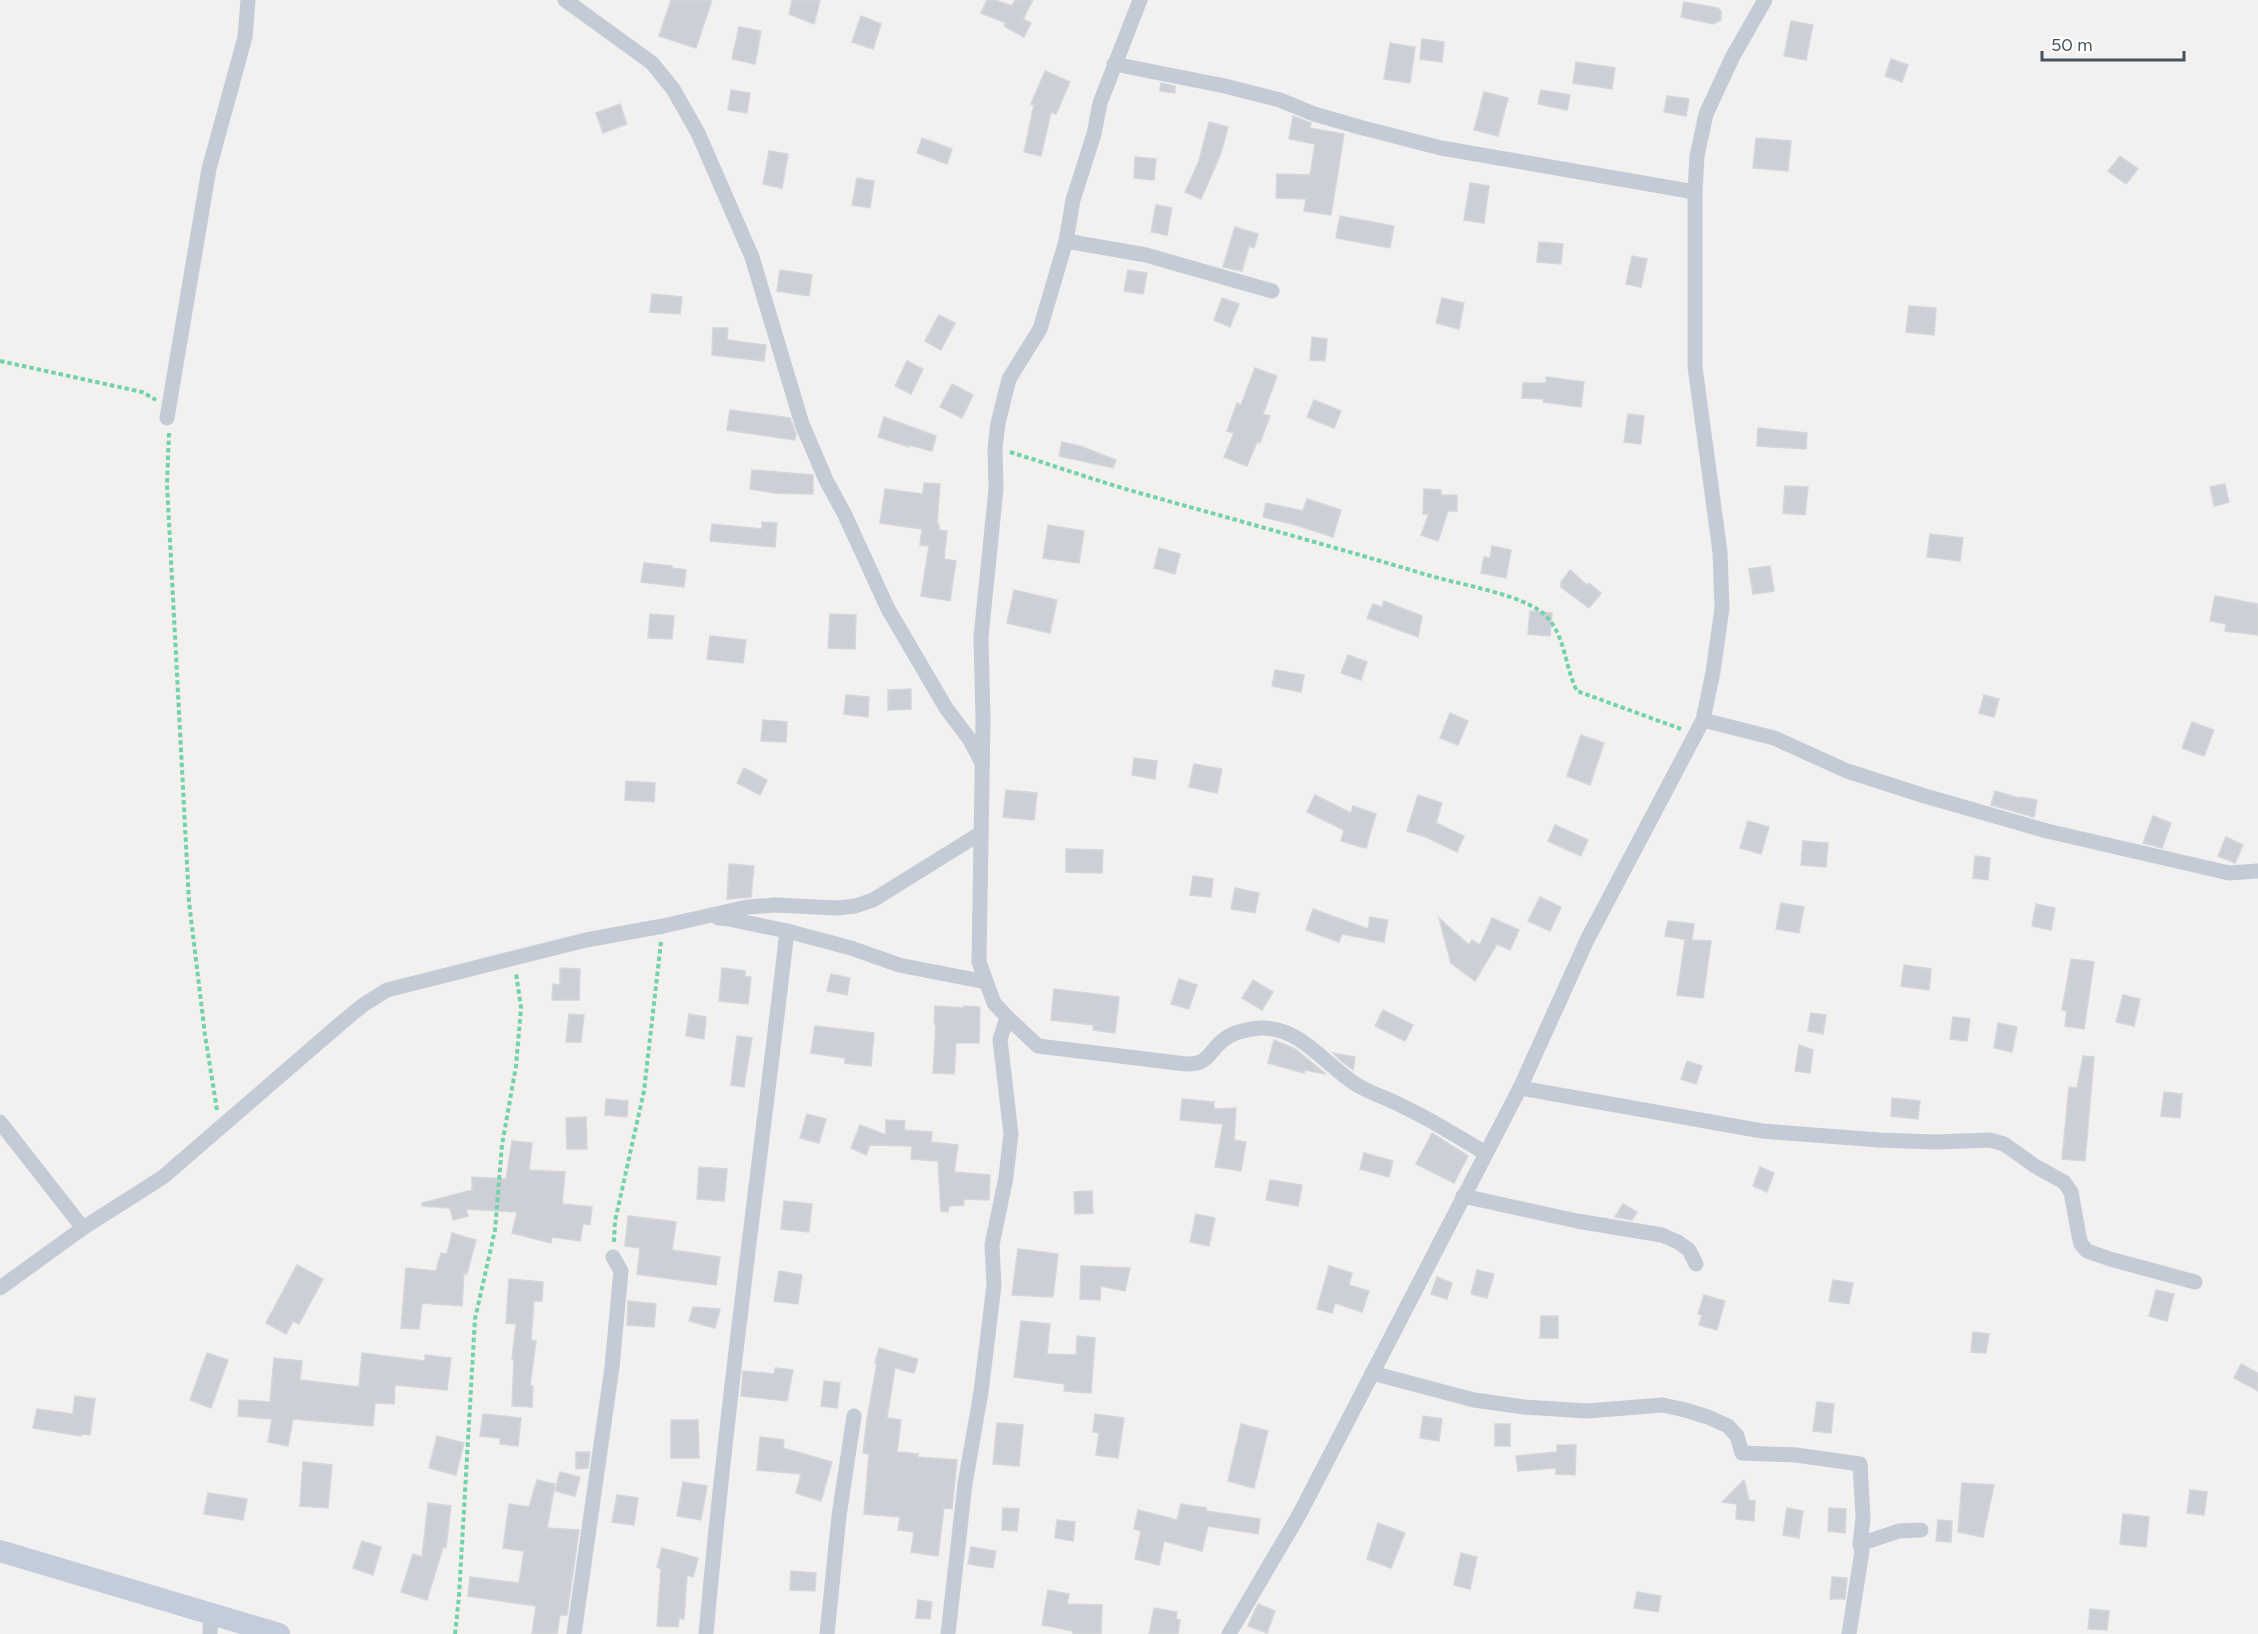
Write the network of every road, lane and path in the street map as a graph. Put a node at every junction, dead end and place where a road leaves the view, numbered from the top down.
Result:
1 (248, 0) edge
2 (565, 0) edge
3 (1140, 0) edge
4 (1765, 0) edge
5 (1114, 64) junction
6 (1695, 192) junction
7 (1066, 241) junction
8 (1272, 291) dead end
9 (0, 362) edge
10 (167, 418) junction
11 (995, 448) junction
12 (1703, 720) junction
13 (1694, 734) junction
14 (982, 763) junction
15 (981, 833) junction
16 (2258, 871) edge
17 (700, 918) junction
18 (663, 926) junction
19 (787, 931) junction
20 (514, 958) junction
21 (986, 982) junction
22 (1007, 1017) junction
23 (1520, 1088) junction
24 (0, 1122) edge
25 (220, 1128) junction
26 (1486, 1153) junction
27 (1463, 1196) junction
28 (83, 1228) junction
29 (612, 1257) joint
30 (1696, 1264) dead end
31 (2195, 1282) dead end
32 (0, 1288) edge
33 (1372, 1373) junction
34 (854, 1416) dead end
35 (1921, 1530) dead end
36 (1860, 1544) junction
37 (0, 1551) edge
38 (211, 1624) edge
39 (279, 1634) edge
40 (455, 1634) edge
41 (574, 1634) edge
42 (706, 1634) edge
43 (827, 1634) edge
44 (948, 1634) edge
45 (1229, 1634) edge
46 (1849, 1634) edge

1 - 10 street
2 - 14 street
3 - 5 street
4 - 6 street
5 - 6 street
5 - 7 street
6 - 12 street
7 - 8 street
7 - 11 street
9 - 10 path
10 - 25 path
11 - 13 path
11 - 14 street
12 - 13 street
12 - 16 street
13 - 23 street
14 - 15 street
15 - 17 street
15 - 21 street
17 - 18 street
17 - 19 street
18 - 20 street
18 - 29 path
19 - 21 street
19 - 42 street
20 - 25 street
20 - 40 path
21 - 22 street
22 - 26 street
22 - 44 street
23 - 26 street
23 - 31 street
24 - 28 street
25 - 28 street
26 - 27 street
27 - 30 street
27 - 33 street
28 - 32 street
29 - 41 street
33 - 36 street
33 - 45 street
34 - 43 street
35 - 36 street
36 - 46 street
37 - 38 street
38 - 39 street

